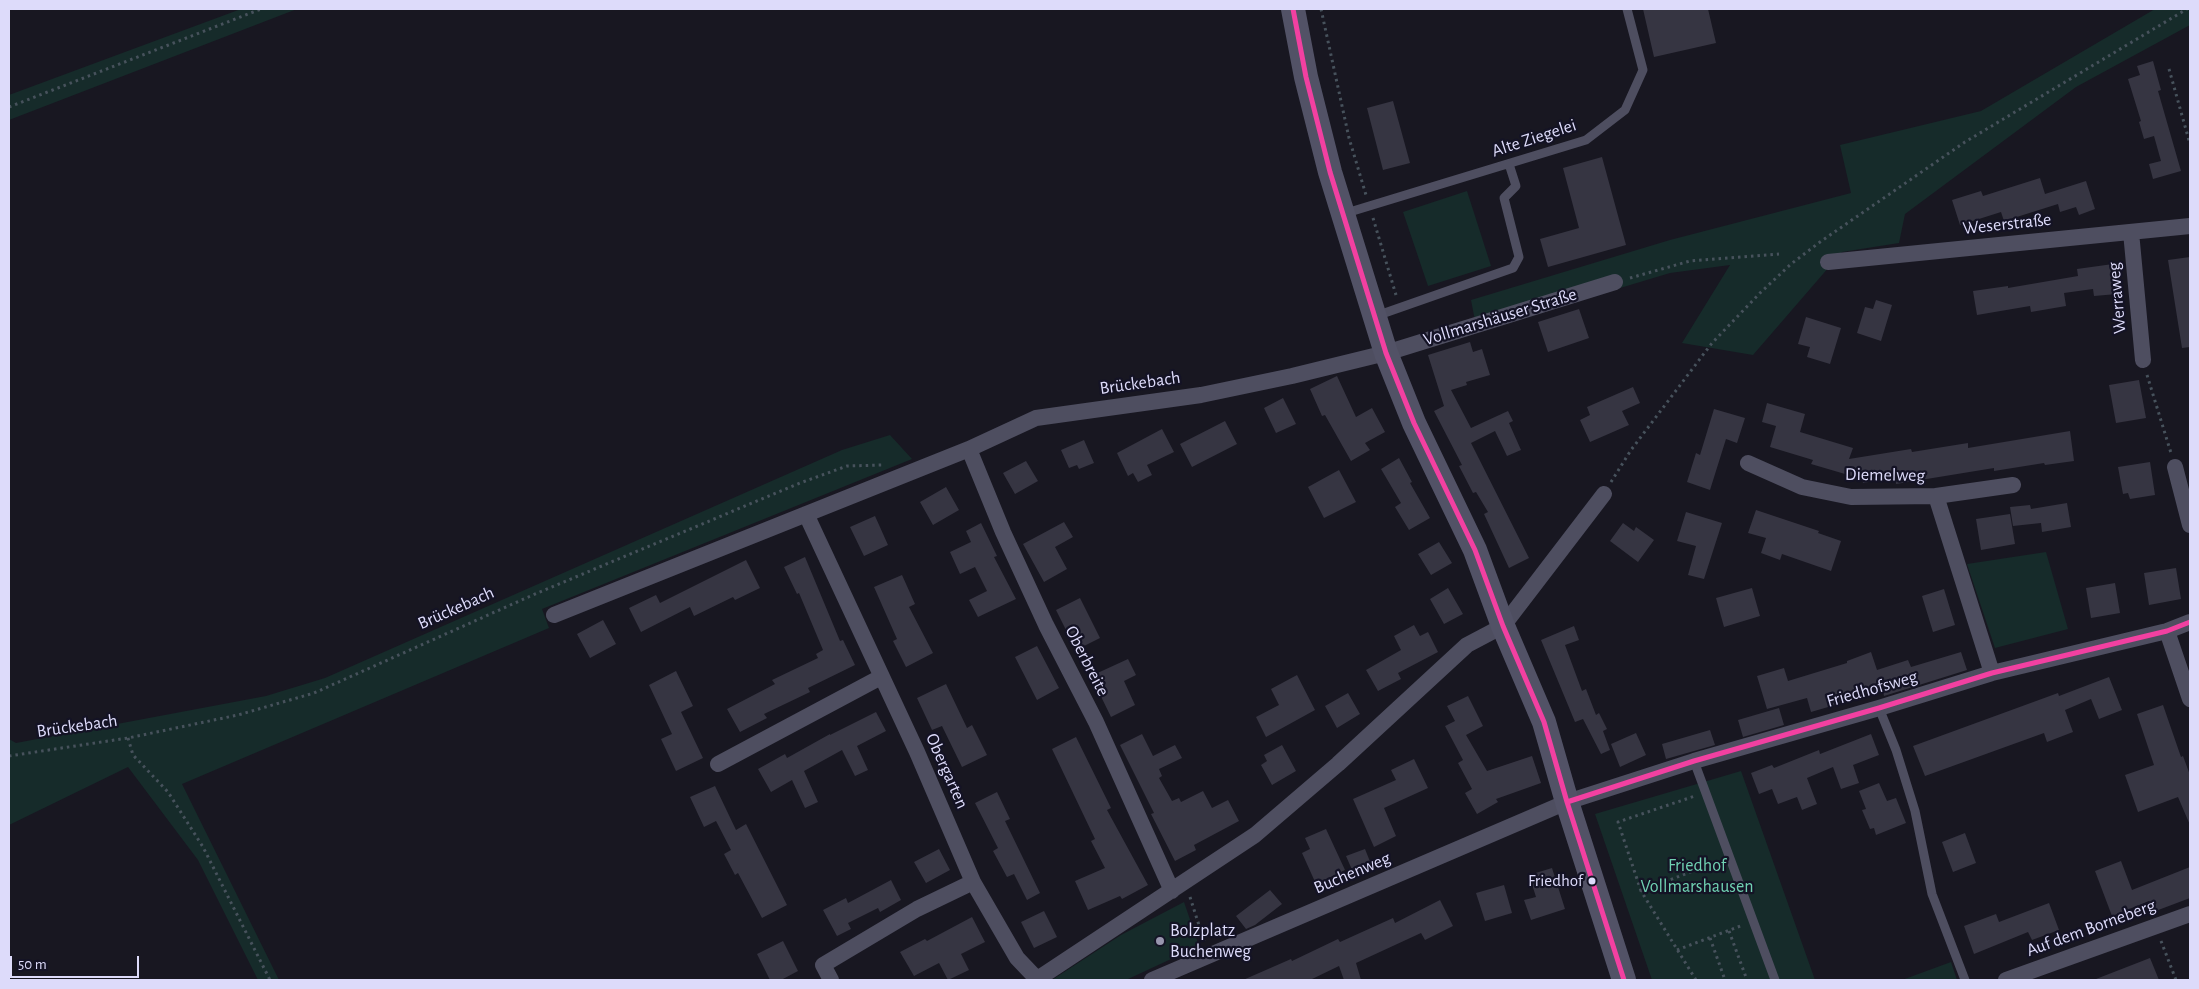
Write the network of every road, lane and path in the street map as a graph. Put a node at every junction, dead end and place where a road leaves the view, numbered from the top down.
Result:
1 (261, 9) edge
2 (1293, 9) edge
3 (1321, 9) edge
4 (1627, 9) edge
5 (2187, 9) edge
6 (2169, 69) dead end
7 (9, 107) edge
8 (2190, 144) edge
9 (1509, 164) junction
10 (1370, 207) junction
11 (1343, 214) junction
12 (2190, 226) edge
13 (2131, 232) junction
14 (1779, 254) dead end
15 (1828, 262) dead end
16 (1615, 282) joint
17 (1384, 313) junction
18 (1386, 353) junction
19 (2143, 360) joint
20 (969, 449) junction
21 (1748, 463) dead end
22 (2175, 468) joint
23 (906, 474) junction
24 (2013, 485) dead end
25 (1604, 494) joint
26 (1936, 496) junction
27 (806, 514) junction
28 (2190, 525) edge
29 (554, 615) dead end
30 (2190, 622) edge
31 (1503, 626) junction
32 (2167, 630) junction
33 (1992, 674) junction
34 (881, 677) junction
35 (2190, 699) edge
36 (1879, 708) junction
37 (128, 738) junction
38 (9, 756) edge
39 (1694, 761) junction
40 (718, 764) dead end
41 (1706, 792) junction
42 (1567, 802) junction
43 (1729, 857) junction
44 (1186, 881) junction
45 (974, 882) junction
46 (1172, 891) junction
47 (1641, 891) junction
48 (2190, 914) edge
49 (1753, 921) junction
50 (2155, 926) junction
51 (1729, 931) junction
52 (1710, 938) junction
53 (1677, 950) junction
54 (1210, 955) junction
55 (270, 980) edge
56 (831, 980) edge
57 (1036, 980) edge
58 (1152, 980) edge
59 (1624, 980) edge
60 (1696, 980) edge
61 (1726, 980) edge
62 (1747, 980) edge
63 (1775, 980) edge
64 (1965, 980) edge
65 (2006, 980) edge
66 (2176, 980) edge

1 - 7 path
2 - 11 main road
3 - 10 path
4 - 9 lane, Alte Ziegelei
5 - 25 path
6 - 8 path
9 - 10 lane, Alte Ziegelei
9 - 17 lane
10 - 11 lane, Alte Ziegelei
10 - 17 path
11 - 17 main road
12 - 13 street, Weserstraße
13 - 15 street, Weserstraße
13 - 19 street, Werraweg
14 - 16 path
16 - 18 street, Vollmarshäuser Straße
17 - 18 main road
18 - 20 street, Brückebach
18 - 31 main road
19 - 22 path
20 - 23 street, Brückebach
20 - 46 street, Oberbreite
21 - 26 street, Diemelweg
22 - 28 street
23 - 27 street, Brückebach
23 - 37 path, Brückebach
24 - 26 street, Diemelweg
25 - 31 street
26 - 33 street, Diemelweg
27 - 29 street, Brückebach
27 - 34 street, Obergarten
30 - 32 street, Friedhofsweg
31 - 42 main road
31 - 44 street
32 - 33 street, Friedhofsweg
32 - 35 street
33 - 36 street, Friedhofsweg
34 - 40 street
34 - 45 street, Obergarten
36 - 39 street, Friedhofsweg
36 - 64 lane
37 - 38 path, Brückebach
37 - 55 path
39 - 41 lane
39 - 42 street, Friedhofsweg
41 - 43 lane
41 - 47 path
42 - 54 street, Buchenweg
42 - 59 main road
43 - 47 path
43 - 49 lane
44 - 46 street
44 - 54 path
45 - 56 street
45 - 57 street, Obergarten
46 - 57 street
47 - 53 path
48 - 50 street, Auf dem Borneberg
49 - 51 path
49 - 63 lane
50 - 65 street, Auf dem Borneberg
50 - 66 path
51 - 52 path
51 - 62 path
52 - 53 path
52 - 61 path
53 - 60 path
54 - 58 street, Buchenweg

